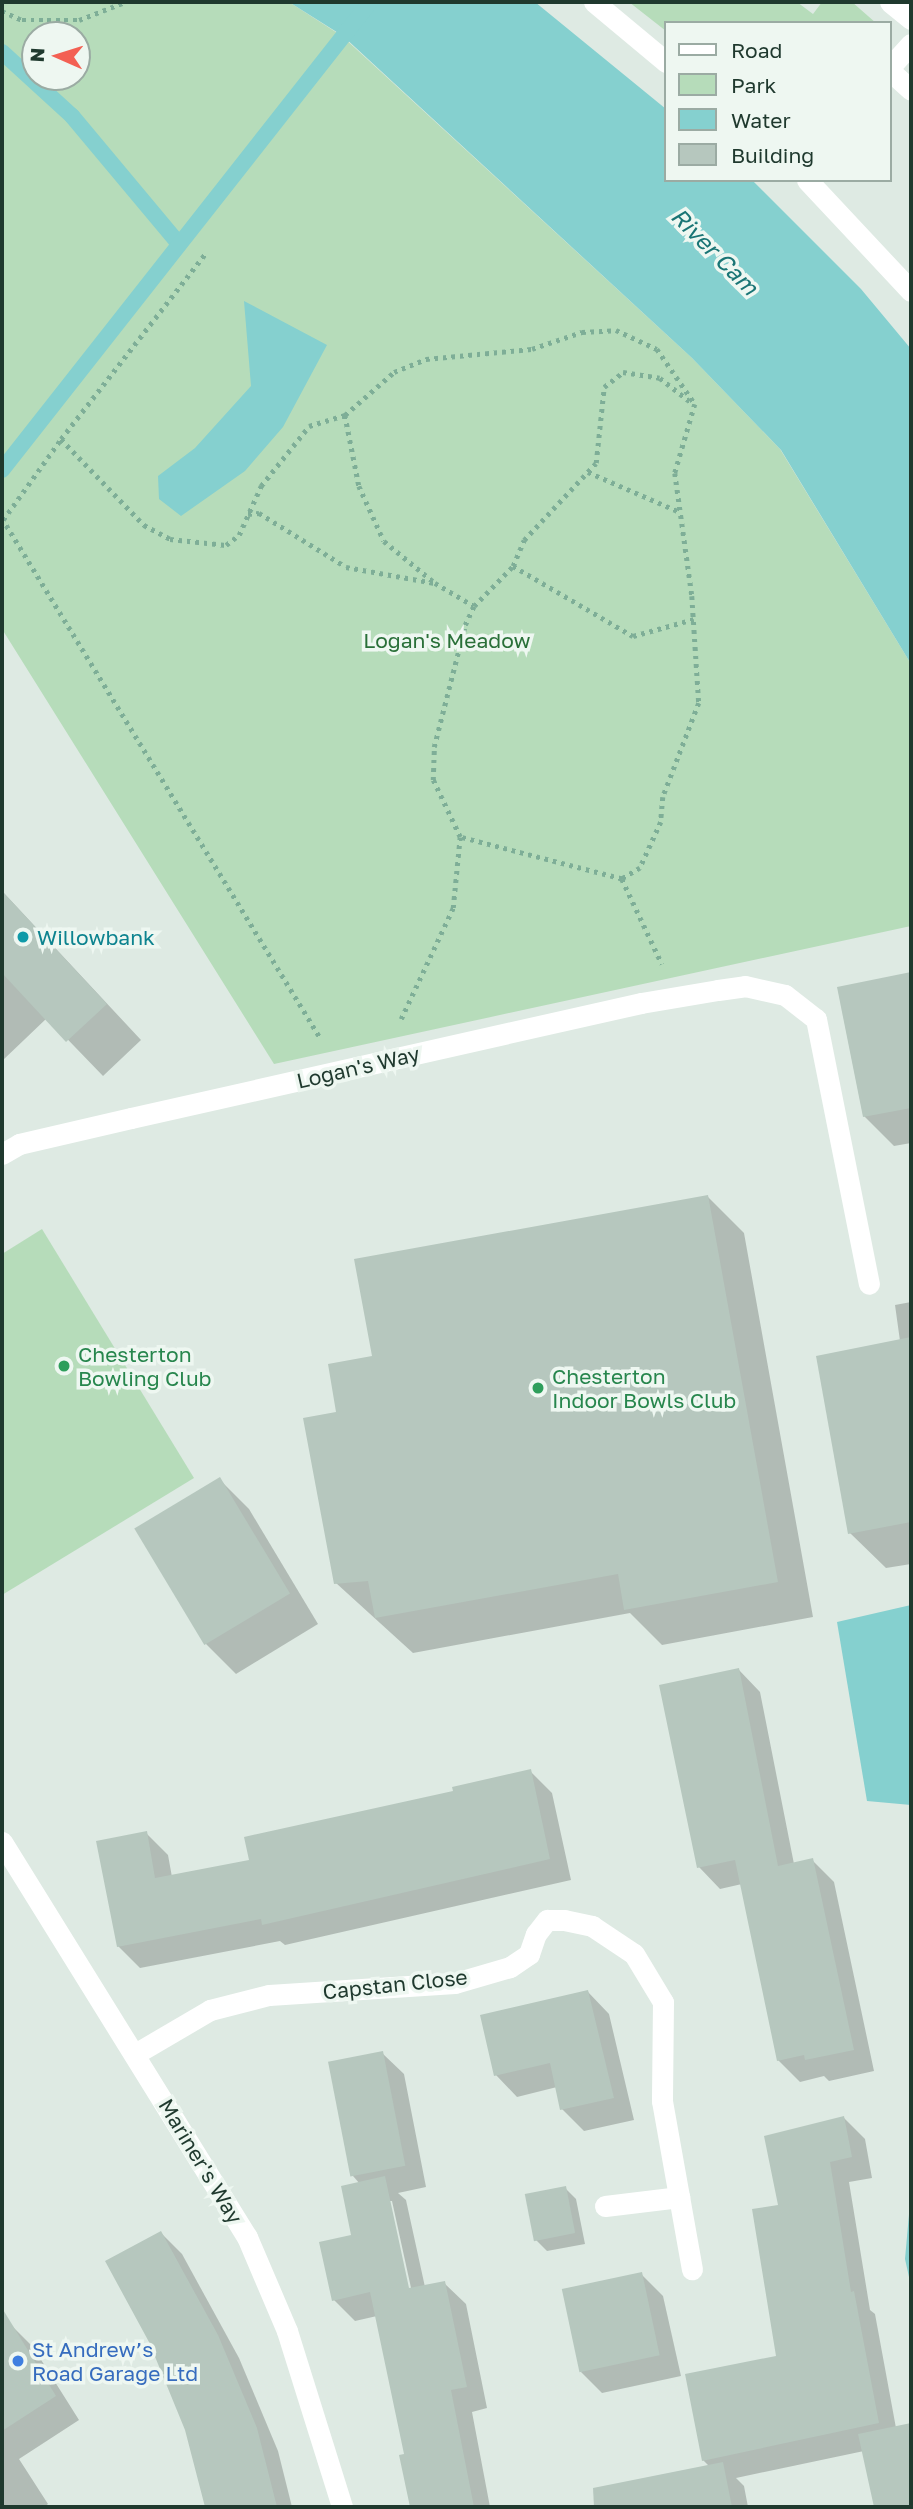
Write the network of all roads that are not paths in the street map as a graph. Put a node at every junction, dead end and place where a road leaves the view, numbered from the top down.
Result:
1 (594, 2) edge
2 (890, 2) edge
3 (911, 19) edge
4 (911, 44) edge
5 (664, 60) edge
6 (892, 67) edge
7 (892, 71) edge
8 (911, 90) edge
9 (809, 182) edge
10 (911, 291) edge
11 (2, 1154) edge
12 (869, 1284) dead end
13 (2, 1842) edge
14 (135, 2054) junction
15 (679, 2197) junction
16 (605, 2206) dead end
17 (692, 2269) dead end
18 (342, 2507) edge

1 - 5 street
2 - 3 street
4 - 6 street
7 - 8 street
9 - 10 street
11 - 12 street, Logan's Way
13 - 14 street, Mariner's Way
14 - 15 street, Capstan Close
14 - 18 street, Mariner's Way
15 - 16 street
15 - 17 street, Capstan Close

